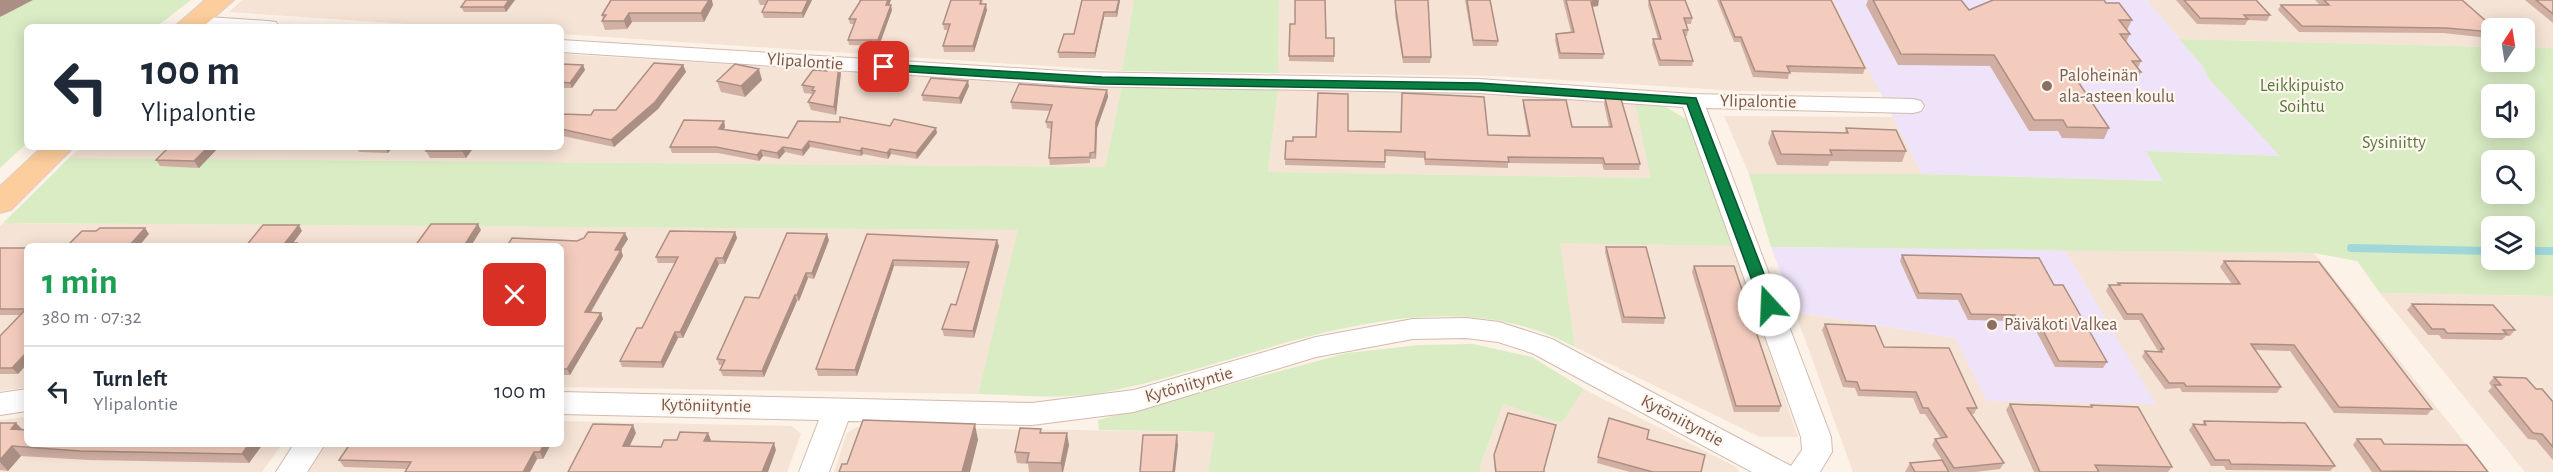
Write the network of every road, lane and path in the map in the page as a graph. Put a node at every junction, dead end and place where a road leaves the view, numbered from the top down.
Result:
1 (221, 0) edge
2 (191, 24) edge
3 (564, 46) edge
4 (1692, 101) junction
5 (1913, 106) dead end
6 (56, 150) edge
7 (0, 203) edge
8 (24, 400) edge
9 (564, 403) edge
10 (0, 404) edge
11 (837, 410) junction
12 (308, 447) edge
13 (291, 472) edge
14 (814, 472) edge
15 (1779, 472) edge
16 (1803, 472) edge

1 - 2 main road
3 - 4 street, Ylipalontie
4 - 5 street, Ylipalontie
4 - 16 street
6 - 7 main road
8 - 10 street
9 - 11 street, Kytöniityntie
11 - 14 street
11 - 15 street, Kytöniityntie
12 - 13 street

